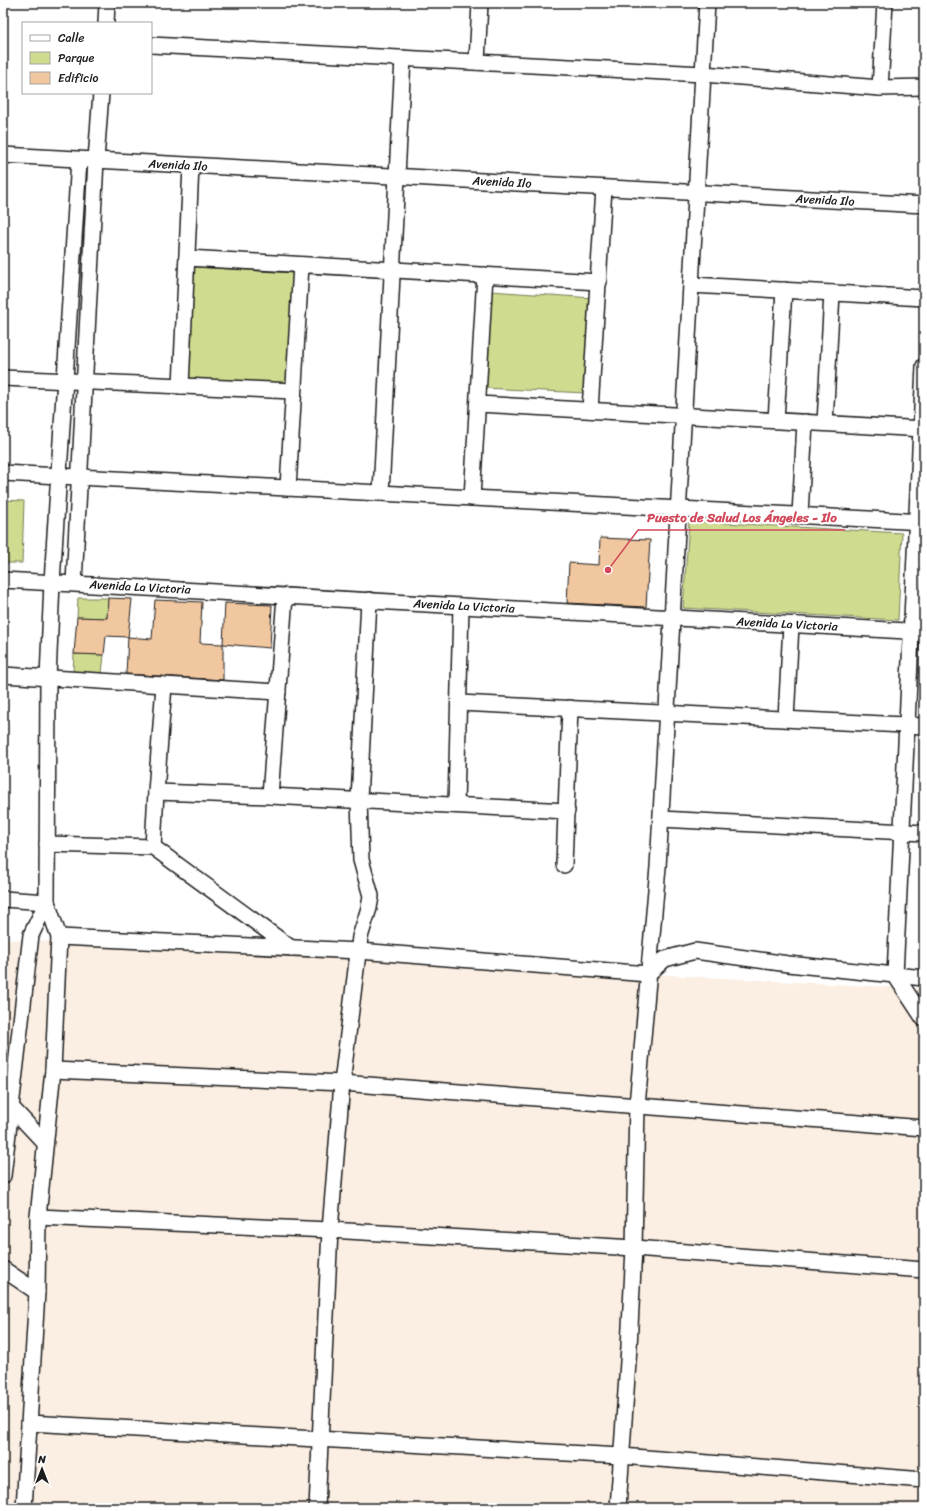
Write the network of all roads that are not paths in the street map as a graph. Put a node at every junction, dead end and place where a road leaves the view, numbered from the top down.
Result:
1 (107, 3) edge
2 (480, 3) edge
3 (707, 3) edge
4 (885, 3) edge
5 (106, 22) edge
6 (152, 45) edge
7 (403, 58) junction
8 (477, 62) junction
9 (703, 74) junction
10 (924, 87) edge
11 (880, 88) junction
12 (101, 94) edge
13 (3, 155) edge
14 (79, 160) junction
15 (96, 160) junction
16 (191, 166) junction
17 (397, 177) junction
18 (604, 188) junction
19 (696, 193) junction
20 (924, 205) edge
21 (187, 258) junction
22 (300, 265) junction
23 (392, 270) junction
24 (485, 275) junction
25 (599, 282) junction
26 (691, 285) junction
27 (784, 290) junction
28 (832, 293) junction
29 (924, 298) edge
30 (924, 366) edge
31 (3, 378) edge
32 (65, 382) junction
33 (84, 382) junction
34 (181, 386) junction
35 (293, 391) junction
36 (478, 404) junction
37 (590, 410) junction
38 (684, 415) junction
39 (776, 420) junction
40 (804, 422) junction
41 (825, 423) junction
42 (922, 428) edge
43 (3, 472) edge
44 (59, 476) junction
45 (79, 477) junction
46 (288, 488) junction
47 (381, 493) junction
48 (472, 498) junction
49 (678, 509) junction
50 (800, 515) junction
51 (920, 522) edge
52 (3, 580) edge
53 (52, 582) junction
54 (74, 583) junction
55 (285, 596) junction
56 (369, 600) junction
57 (462, 606) junction
58 (672, 618) junction
59 (791, 625) junction
60 (918, 632) edge
61 (3, 676) edge
62 (48, 678) junction
63 (164, 685) junction
64 (278, 692) junction
65 (459, 703) junction
66 (570, 708) junction
67 (667, 713) junction
68 (786, 719) junction
69 (906, 725) junction
70 (924, 726) edge
71 (156, 792) junction
72 (270, 796) junction
73 (359, 800) junction
74 (456, 806) junction
75 (566, 811) junction
76 (661, 819) junction
77 (901, 832) junction
78 (924, 833) edge
79 (47, 844) junction
80 (153, 847) junction
81 (564, 865) dead end
82 (3, 899) edge
83 (47, 902) junction
84 (59, 936) junction
85 (290, 948) junction
86 (359, 950) junction
87 (648, 974) junction
88 (895, 975) junction
89 (924, 978) edge
90 (924, 1020) edge
91 (52, 1070) junction
92 (342, 1083) junction
93 (637, 1106) junction
94 (11, 1107) junction
95 (924, 1128) edge
96 (45, 1143) junction
97 (3, 1176) edge
98 (38, 1217) junction
99 (330, 1230) junction
100 (634, 1248) junction
101 (3, 1269) edge
102 (924, 1270) edge
103 (37, 1292) junction
104 (28, 1423) junction
105 (321, 1438) junction
106 (621, 1456) junction
107 (924, 1480) edge
108 (24, 1508) edge
109 (317, 1508) edge
110 (618, 1508) edge

1 - 5 street
2 - 8 street
3 - 9 street
4 - 11 street
6 - 7 street
7 - 8 street
7 - 17 street
8 - 9 street
9 - 11 street
9 - 19 street
10 - 11 street
12 - 15 street
13 - 14 street, Avenida Ilo
14 - 15 street, Avenida Ilo
14 - 32 street
15 - 16 street, Avenida Ilo
15 - 33 street
16 - 17 street, Avenida Ilo
16 - 21 street
17 - 18 street, Avenida Ilo
17 - 23 street
18 - 19 street, Avenida Ilo
18 - 25 street
19 - 20 street, Avenida Ilo
19 - 26 street
21 - 22 street
21 - 34 street
22 - 23 street
22 - 35 street
23 - 24 street
23 - 47 street
24 - 25 street
24 - 36 street
25 - 37 street
26 - 27 street
26 - 38 street
27 - 28 street
27 - 39 street
28 - 29 street
28 - 41 street
30 - 42 street
31 - 32 street
32 - 33 street
32 - 44 street
33 - 34 street
33 - 45 street
34 - 35 street
35 - 46 street
36 - 37 street
36 - 48 street
37 - 38 street
38 - 39 street
38 - 49 street
39 - 40 street
40 - 41 street
40 - 50 street
41 - 42 street
42 - 51 street
43 - 44 street
44 - 45 street
44 - 53 street
45 - 46 street
45 - 54 street
46 - 47 street
47 - 48 street
48 - 49 street
49 - 50 street
49 - 58 street
50 - 51 street
51 - 60 street
52 - 53 street, Avenida La Victoria
53 - 54 street, Avenida La Victoria
53 - 62 street
54 - 55 street, Avenida La Victoria
55 - 56 street, Avenida La Victoria
55 - 64 street
56 - 57 street, Avenida La Victoria
56 - 73 street
57 - 58 street, Avenida La Victoria
57 - 65 street
58 - 59 street, Avenida La Victoria
58 - 67 street
59 - 60 street, Avenida La Victoria
59 - 68 street
60 - 69 street
61 - 62 street
62 - 63 street
62 - 79 street
63 - 64 street
63 - 71 street
64 - 72 street
65 - 66 street
65 - 74 street
66 - 67 street
66 - 75 street
67 - 68 street
67 - 76 street
68 - 69 street
69 - 70 street
69 - 77 street
71 - 72 street
71 - 80 street
72 - 73 street
73 - 74 street
73 - 86 street
74 - 75 street
75 - 81 street
76 - 77 street
76 - 87 street
77 - 78 street
77 - 88 street
79 - 80 street
79 - 83 street
80 - 85 street
82 - 83 street
83 - 84 street
83 - 94 street
84 - 85 street
84 - 91 street
85 - 86 street
86 - 87 street
86 - 92 street
87 - 88 street
87 - 93 street
88 - 89 street
88 - 90 street
91 - 92 street
91 - 96 street
92 - 93 street
92 - 99 street
93 - 95 street
93 - 100 street
94 - 96 street
94 - 97 street
96 - 98 street
98 - 99 street
98 - 103 street
99 - 100 street
99 - 105 street
100 - 102 street
100 - 106 street
101 - 103 street
103 - 104 street
104 - 105 street
104 - 108 street
105 - 106 street
105 - 109 street
106 - 107 street
106 - 110 street

